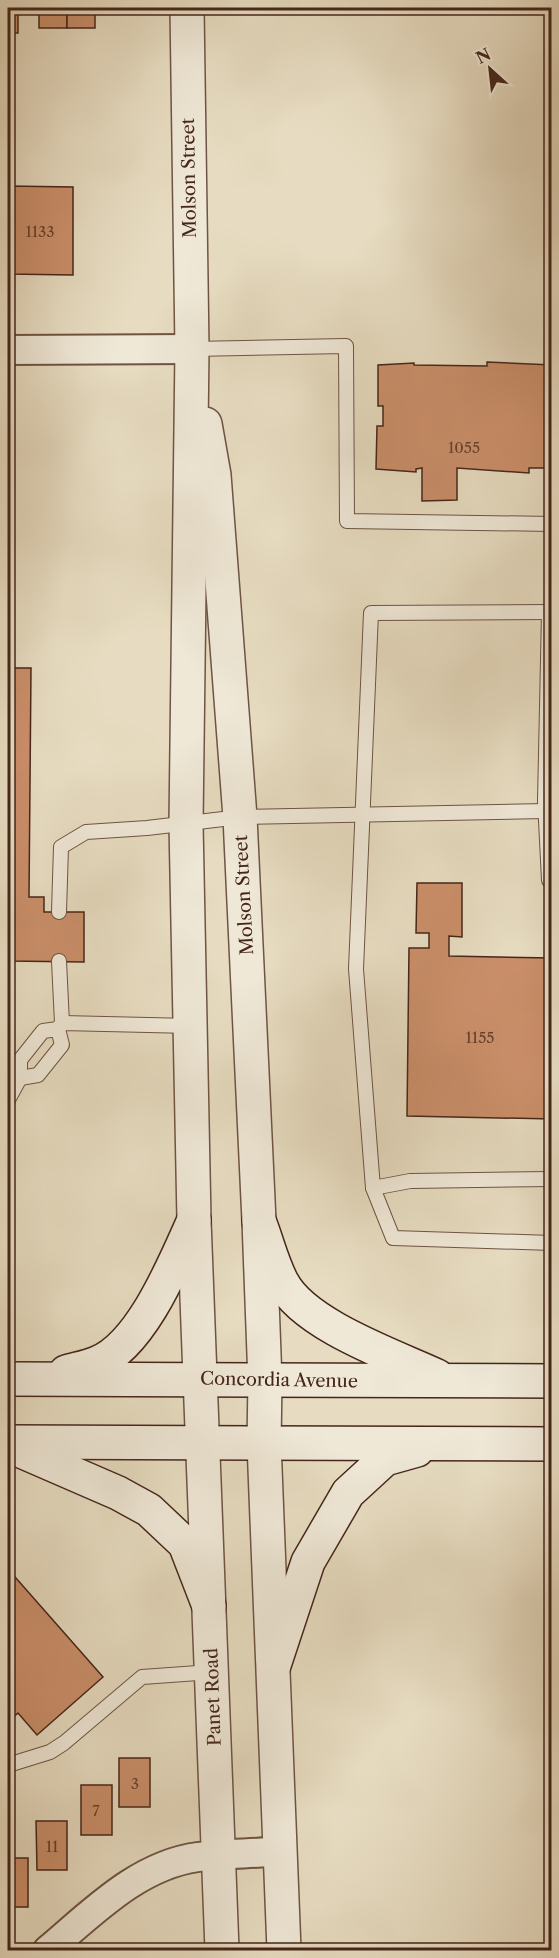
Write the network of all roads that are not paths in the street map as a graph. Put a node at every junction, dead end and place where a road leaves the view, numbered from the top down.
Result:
1 (187, 8) edge
2 (192, 349) junction
3 (8, 350) edge
4 (552, 524) edge
5 (550, 612) edge
6 (546, 811) junction
7 (363, 813) junction
8 (240, 817) junction
9 (186, 824) junction
10 (552, 882) edge
11 (59, 912) dead end
12 (59, 961) dead end
13 (60, 1026) junction
14 (192, 1026) junction
15 (20, 1078) junction
16 (8, 1100) edge
17 (552, 1179) edge
18 (373, 1188) junction
19 (194, 1220) junction
20 (259, 1221) junction
21 (552, 1243) edge
22 (201, 1378) junction
23 (23, 1379) edge
24 (265, 1381) junction
25 (447, 1381) junction
26 (552, 1381) edge
27 (8, 1443) edge
28 (203, 1443) junction
29 (264, 1443) junction
30 (440, 1444) junction
31 (552, 1444) edge
32 (209, 1606) junction
33 (274, 1665) junction
34 (212, 1672) junction
35 (8, 1765) edge
36 (280, 1851) junction
37 (219, 1857) junction
38 (48, 1950) edge
39 (222, 1950) edge
40 (284, 1950) edge

1 - 2 street, Molson Street
2 - 3 street
2 - 4 lane
2 - 8 street, Molson Street
2 - 9 street, Molson Street
5 - 6 lane
5 - 7 lane
6 - 7 lane
6 - 10 lane
7 - 8 lane
7 - 18 lane
8 - 9 lane
8 - 20 street, Molson Street
9 - 11 lane
9 - 14 street, Molson Street
12 - 13 lane
13 - 14 lane
13 - 15 lane
13 - 15 lane
14 - 19 street, Molson Street
15 - 16 lane
17 - 18 lane
18 - 21 lane
19 - 22 street, Molson Street
19 - 23 street
20 - 24 street, Molson Street
20 - 25 street
22 - 23 street, Concordia Avenue
22 - 24 street, Concordia Avenue
22 - 28 street, Molson Street
24 - 25 street, Concordia Avenue
24 - 29 street, Molson Street
25 - 26 street, Concordia Avenue
27 - 28 street
27 - 32 street
28 - 29 street
28 - 32 street, Panet Road
29 - 30 street
29 - 33 street
30 - 31 street
30 - 33 street
32 - 34 street, Panet Road
33 - 36 street
34 - 35 lane
34 - 37 street, Panet Road
36 - 37 street
36 - 40 street
37 - 38 street
37 - 39 street, Panet Road

